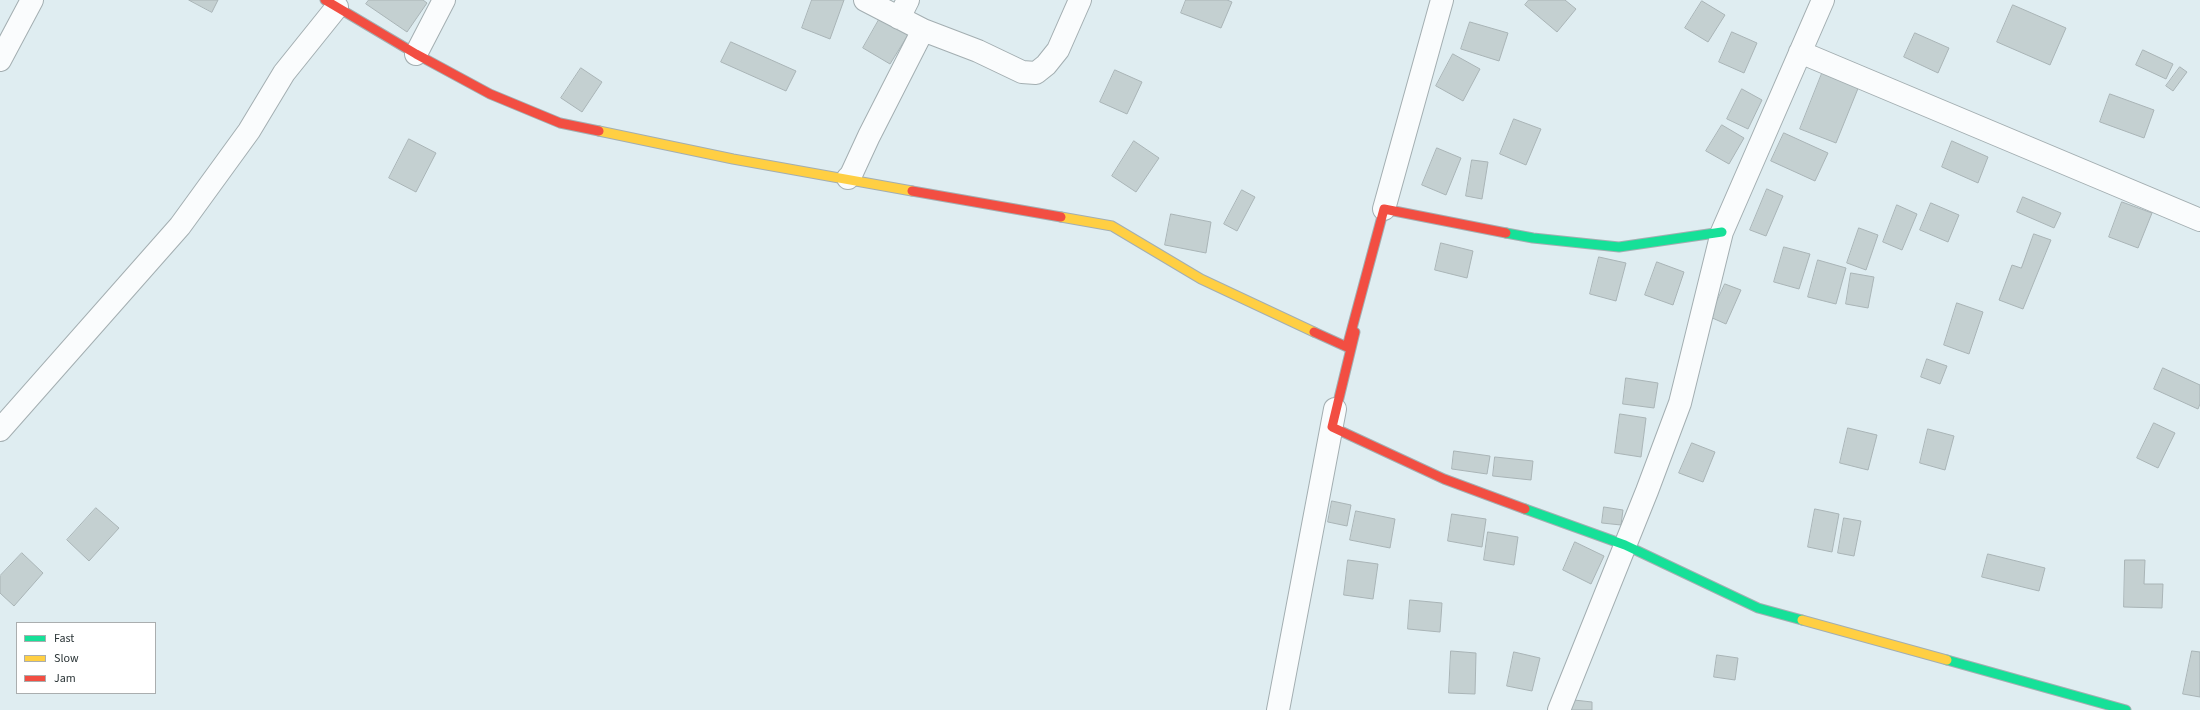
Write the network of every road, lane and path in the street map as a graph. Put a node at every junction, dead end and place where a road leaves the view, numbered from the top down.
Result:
1 (32, 0) edge
2 (444, 0) edge
3 (865, 0) edge
4 (1080, 0) edge
5 (1442, 0) edge
6 (1823, 0) edge
7 (331, 4) edge
8 (904, 9) edge
9 (923, 30) junction
10 (1800, 52) junction
11 (416, 54) junction
12 (0, 60) edge
13 (848, 178) junction
14 (1384, 209) junction
15 (2200, 220) edge
16 (1722, 232) junction
17 (1347, 346) junction
18 (2, 426) edge
19 (1332, 427) junction
20 (1624, 544) junction
21 (1278, 710) edge
22 (1559, 710) edge
23 (2126, 710) edge

1 - 12 street
2 - 11 street
3 - 8 street
4 - 9 street
5 - 14 street
6 - 10 street
7 - 11 street
7 - 18 street
8 - 9 street
9 - 13 street
10 - 15 street
10 - 16 street
11 - 13 street
13 - 17 street
14 - 16 street
14 - 17 street
14 - 19 street
16 - 20 street
17 - 19 street
19 - 20 street
19 - 21 street
20 - 22 street
20 - 23 street

